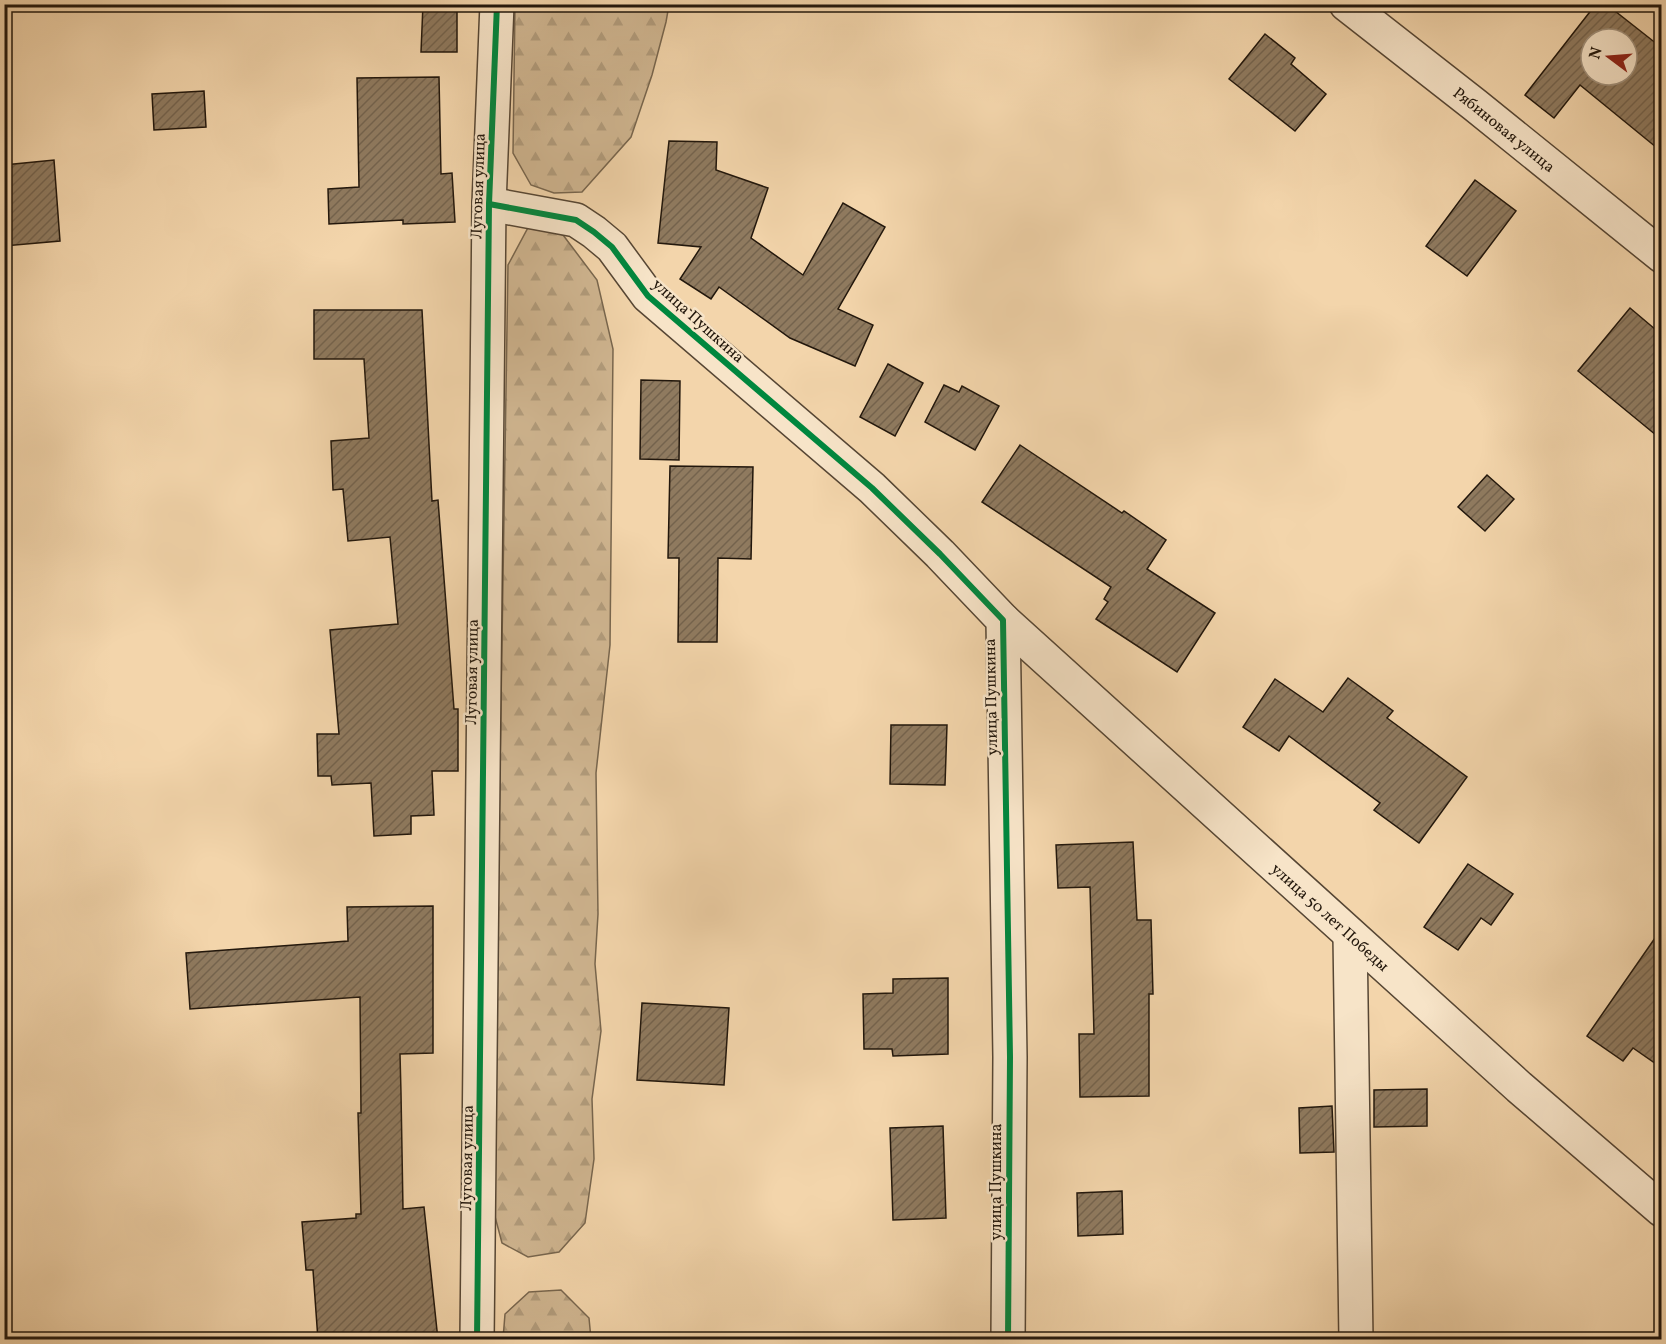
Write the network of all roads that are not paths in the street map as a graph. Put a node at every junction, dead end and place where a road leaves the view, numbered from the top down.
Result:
1 (497, 4) edge
2 (1346, 4) edge
3 (489, 204) junction
4 (1662, 256) edge
5 (1003, 620) junction
6 (1350, 935) junction
7 (1662, 1210) edge
8 (477, 1340) edge
9 (1008, 1340) edge
10 (1356, 1340) edge

1 - 3 street, Луговая улица
2 - 4 street, Рябиновая улица
3 - 5 street, улица Пушкина
3 - 8 street, Луговая улица
5 - 6 street, улица 50 лет Победы
5 - 9 street, улица Пушкина
6 - 7 street, улица 50 лет Победы
6 - 10 street

